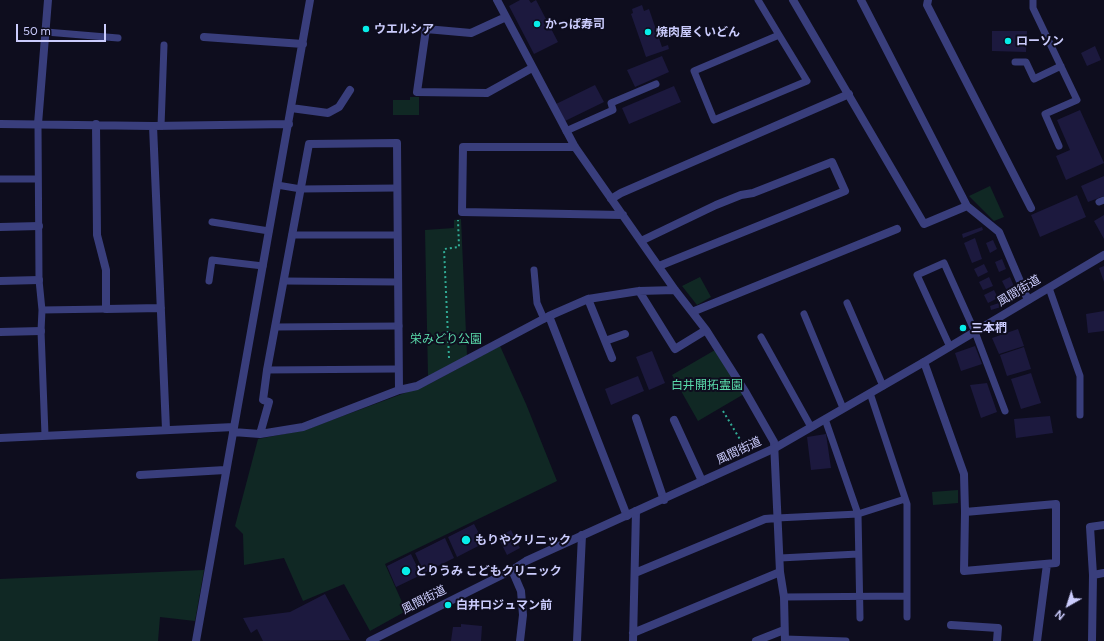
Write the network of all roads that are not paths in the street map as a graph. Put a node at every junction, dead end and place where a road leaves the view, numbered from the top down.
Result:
1 (48, 0) edge
2 (310, 0) edge
3 (497, 0) edge
4 (758, 0) edge
5 (793, 0) edge
6 (861, 0) edge
7 (928, 0) edge
8 (1033, 0) edge
9 (506, 17) junction
10 (46, 32) junction
11 (779, 35) junction
12 (204, 37) dead end
13 (118, 38) dead end
14 (302, 44) junction
15 (164, 46) dead end
16 (1015, 62) dead end
17 (1061, 66) junction
18 (532, 68) junction
19 (656, 84) dead end
20 (350, 90) dead end
21 (849, 94) junction
22 (291, 108) junction
23 (0, 124) edge
24 (38, 124) junction
25 (96, 124) junction
26 (289, 124) junction
27 (157, 126) junction
28 (566, 131) junction
29 (1059, 146) dead end
30 (575, 147) junction
31 (0, 179) edge
32 (38, 179) junction
33 (277, 185) junction
34 (397, 188) junction
35 (301, 189) junction
36 (612, 199) junction
37 (967, 206) junction
38 (1031, 208) dead end
39 (623, 215) junction
40 (212, 222) dead end
41 (39, 226) junction
42 (0, 227) edge
43 (897, 229) dead end
44 (269, 230) junction
45 (292, 235) junction
46 (397, 235) junction
47 (641, 241) junction
48 (1104, 255) edge
49 (263, 266) junction
50 (659, 266) junction
51 (534, 270) dead end
52 (39, 280) junction
53 (0, 281) edge
54 (209, 281) dead end
55 (284, 281) junction
56 (398, 282) junction
57 (1049, 288) junction
58 (675, 290) junction
59 (639, 291) junction
60 (588, 299) junction
61 (1028, 300) junction
62 (847, 303) dead end
63 (161, 308) junction
64 (106, 309) junction
65 (42, 310) junction
66 (692, 312) junction
67 (804, 314) dead end
68 (547, 318) junction
69 (399, 326) junction
70 (275, 327) junction
71 (706, 330) junction
72 (41, 331) junction
73 (0, 332) edge
74 (976, 332) junction
75 (625, 334) dead end
76 (761, 337) dead end
77 (605, 341) junction
78 (950, 347) junction
79 (612, 358) dead end
80 (924, 362) junction
81 (397, 369) junction
82 (267, 370) junction
83 (883, 386) junction
84 (399, 390) junction
85 (870, 393) junction
86 (844, 408) junction
87 (1006, 410) dead end
88 (1080, 415) dead end
89 (636, 418) dead end
90 (826, 419) junction
91 (674, 420) dead end
92 (811, 427) junction
93 (166, 429) junction
94 (233, 430) junction
95 (260, 434) junction
96 (45, 435) junction
97 (0, 438) edge
98 (775, 448) junction
99 (225, 470) junction
100 (140, 475) dead end
101 (702, 481) junction
102 (905, 499) junction
103 (664, 500) junction
104 (636, 512) junction
105 (965, 512) junction
106 (858, 514) junction
107 (627, 516) junction
108 (777, 518) junction
109 (1104, 524) edge
110 (582, 535) junction
111 (858, 554) junction
112 (780, 558) junction
113 (1047, 564) junction
114 (512, 570) junction
115 (780, 572) junction
116 (635, 574) junction
117 (1104, 574) edge
118 (1093, 575) junction
119 (861, 595) junction
120 (907, 596) junction
121 (784, 597) junction
122 (906, 617) dead end
123 (860, 618) dead end
124 (951, 625) dead end
125 (633, 637) edge
126 (785, 637) edge
127 (196, 641) edge
128 (370, 641) edge
129 (520, 641) edge
130 (577, 641) edge
131 (756, 641) edge
132 (846, 641) edge
133 (997, 641) edge
134 (1037, 641) edge
135 (1092, 641) edge

1 - 10 street
2 - 14 street
3 - 9 street
4 - 11 lane
5 - 21 street
6 - 37 street
7 - 38 street
8 - 17 lane
9 - 18 street
9 - 18 street
10 - 13 lane
10 - 24 street
11 - 11 lane
12 - 14 street
14 - 22 street
15 - 27 lane
16 - 17 lane
17 - 29 lane
18 - 28 street
19 - 28 lane
20 - 22 street
21 - 36 street
21 - 37 street
22 - 26 street
23 - 24 street
24 - 25 street
24 - 32 lane
25 - 27 street
25 - 64 street
26 - 27 street
26 - 33 street
27 - 63 street
28 - 30 street
30 - 36 street
30 - 39 street
31 - 32 lane
32 - 41 lane
33 - 35 lane
33 - 44 street
34 - 35 lane
34 - 35 street
34 - 46 street
35 - 45 street
36 - 39 street
37 - 61 street
39 - 47 street
40 - 44 lane
41 - 42 street
41 - 52 lane
43 - 66 street
44 - 49 street
45 - 46 lane
45 - 55 street
46 - 56 street
47 - 50 street
47 - 50 street
48 - 57 street, 風間街道
49 - 54 lane
49 - 94 street
50 - 58 street
51 - 68 lane
52 - 53 street
52 - 65 lane
55 - 56 lane
55 - 70 street
56 - 69 street
57 - 61 street, 風間街道
57 - 88 lane
58 - 59 street
58 - 66 street
59 - 60 street
59 - 71 street
60 - 68 street
60 - 77 street
61 - 74 street, 風間街道
62 - 83 lane
63 - 64 street
63 - 93 street
64 - 65 lane
65 - 72 lane
66 - 71 street
67 - 86 lane
68 - 84 street
68 - 107 street
69 - 70 lane
69 - 81 street
70 - 82 street
71 - 98 street
72 - 73 street
72 - 96 lane
74 - 78 street, 風間街道
74 - 78 lane
74 - 87 lane
75 - 77 street
76 - 92 lane
77 - 79 street
78 - 80 street, 風間街道
80 - 83 street, 風間街道
80 - 105 street
81 - 82 lane
81 - 84 street
82 - 95 street
83 - 85 street, 風間街道
84 - 95 street
85 - 86 street, 風間街道
85 - 102 lane
86 - 90 street, 風間街道
89 - 103 street
90 - 92 street, 風間街道
90 - 106 lane
91 - 101 street
92 - 98 street, 風間街道
93 - 94 street
93 - 96 street
94 - 95 street
94 - 99 street
96 - 97 street
98 - 101 street, 風間街道
98 - 108 street
99 - 100 street
99 - 127 street
101 - 103 street, 風間街道
102 - 106 lane
102 - 120 lane
103 - 104 street, 風間街道
104 - 107 street, 風間街道
104 - 116 street
105 - 113 street
105 - 113 street
106 - 108 lane
106 - 111 lane
107 - 110 street, 風間街道
108 - 112 street
108 - 116 street
109 - 118 street
110 - 114 street, 風間街道
110 - 130 street
111 - 112 lane
111 - 119 lane
112 - 115 street
113 - 134 street
114 - 128 street, 風間街道
114 - 129 street
115 - 121 street
115 - 125 street
116 - 125 street
117 - 118 street
118 - 135 street
119 - 120 lane
119 - 121 lane
119 - 123 lane
120 - 122 lane
121 - 126 street
124 - 133 street
126 - 131 street
126 - 132 lane

